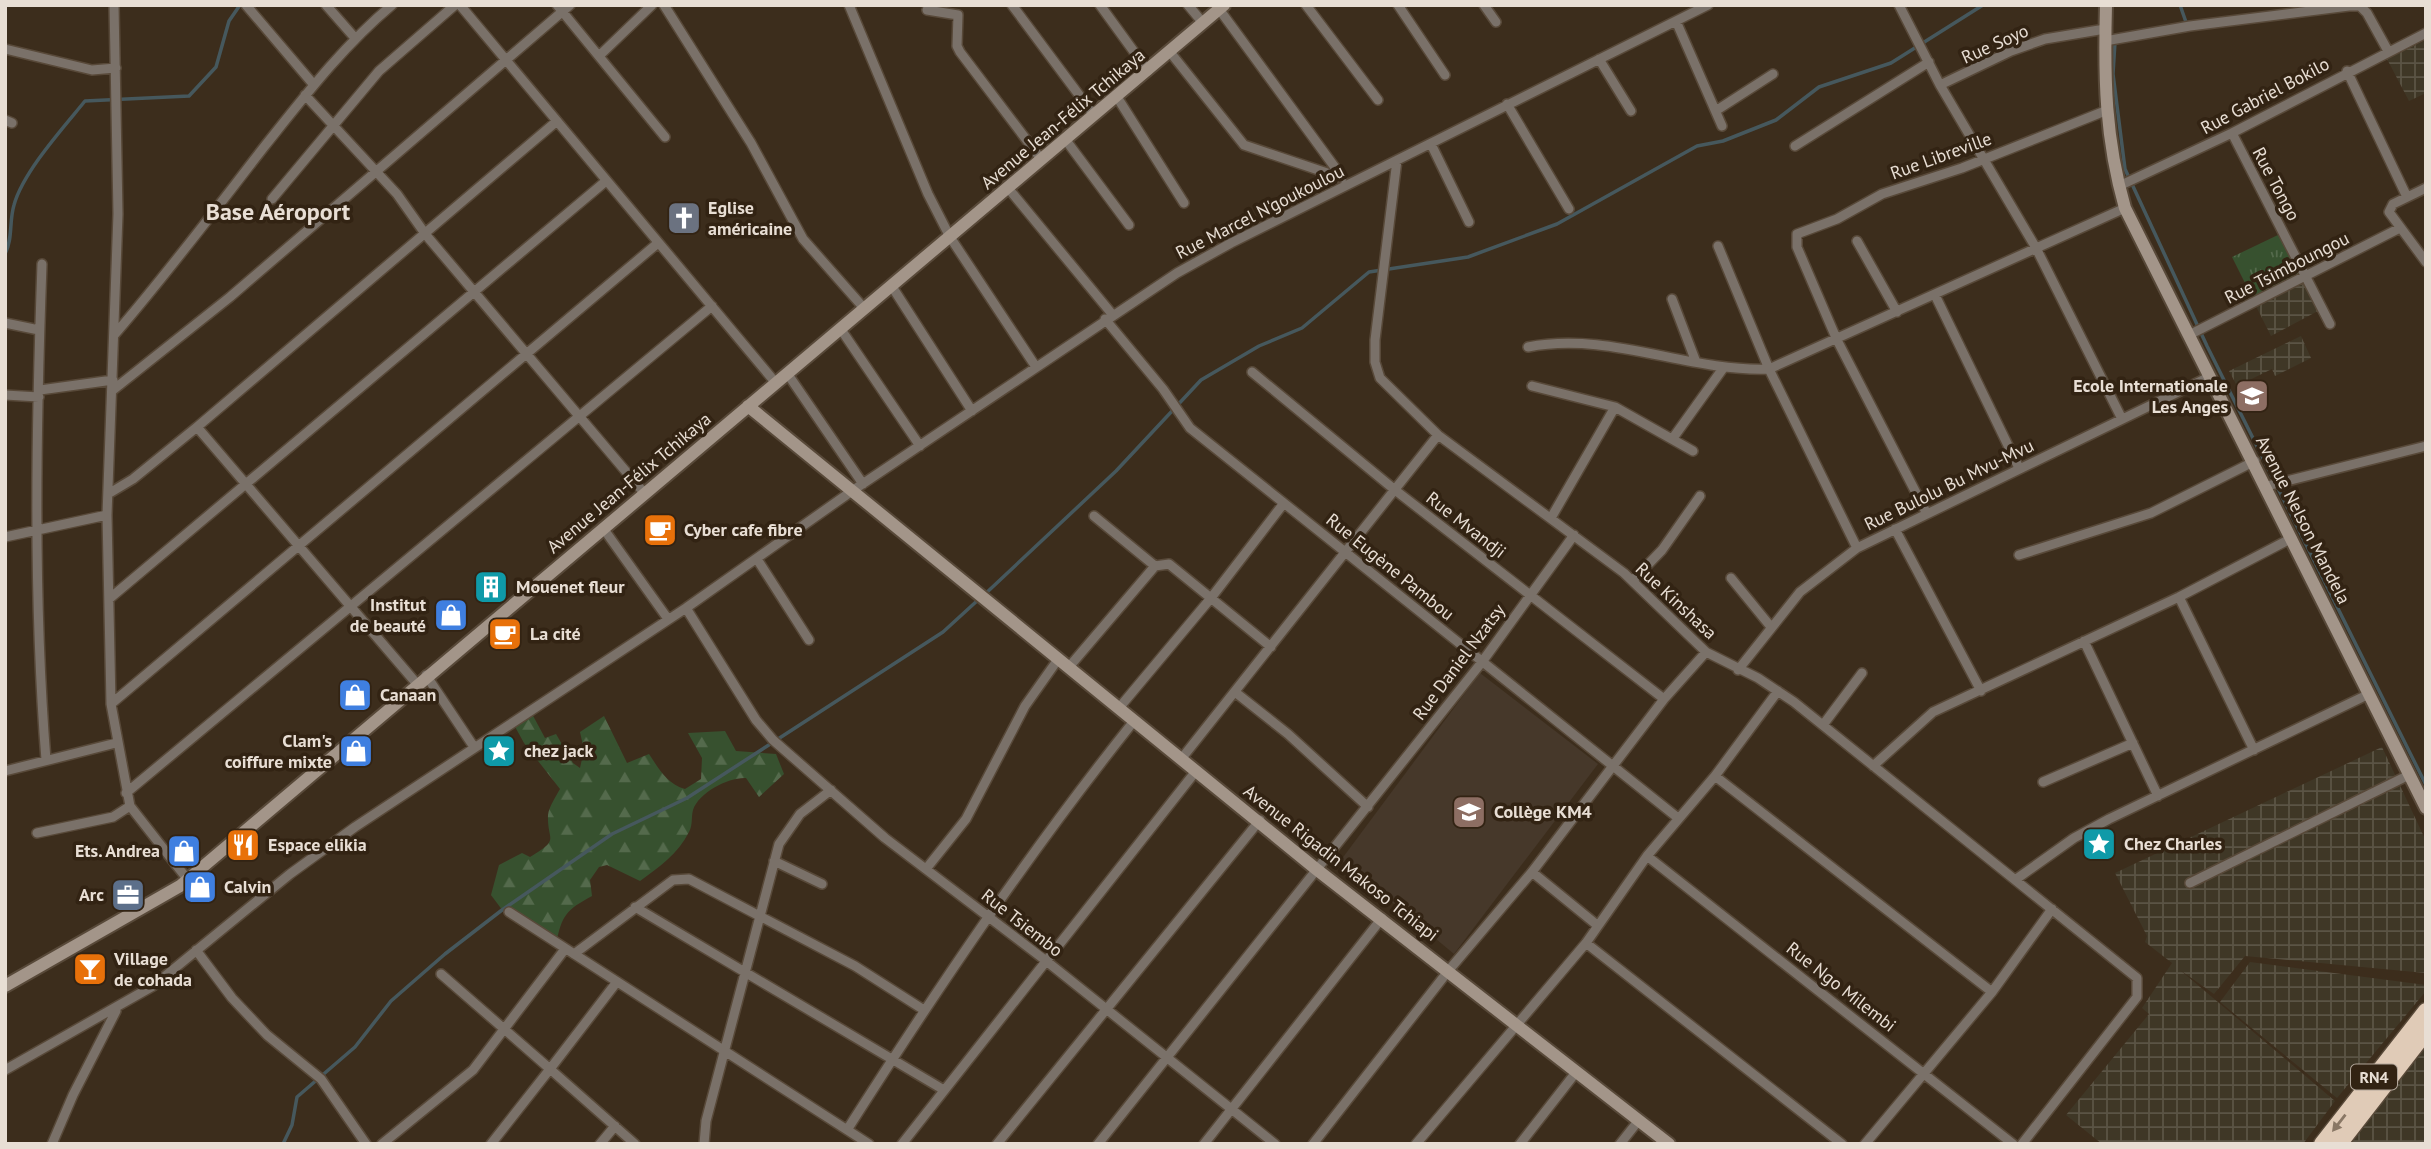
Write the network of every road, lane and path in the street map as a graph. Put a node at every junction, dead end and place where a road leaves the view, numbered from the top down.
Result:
1 (114, 5) edge
2 (246, 5) edge
3 (326, 5) edge
4 (392, 5) edge
5 (458, 5) edge
6 (652, 5) edge
7 (664, 5) edge
8 (849, 5) edge
9 (1012, 5) edge
10 (1100, 5) edge
11 (1188, 5) edge
12 (1306, 5) edge
13 (1398, 5) edge
14 (1484, 5) edge
15 (1708, 5) edge
16 (1899, 5) edge
17 (2106, 5) edge
18 (1221, 7) edge
19 (563, 8) edge
20 (927, 10) dead end
21 (1676, 20) junction
22 (1496, 22) dead end
23 (1203, 23) junction
24 (2426, 33) edge
25 (2105, 35) junction
26 (355, 38) junction
27 (5, 49) edge
28 (2388, 51) junction
29 (1170, 52) junction
30 (600, 55) junction
31 (1599, 59) junction
32 (508, 61) junction
33 (1929, 62) junction
34 (116, 68) junction
35 (1148, 71) junction
36 (2347, 71) junction
37 (1773, 74) dead end
38 (1445, 75) dead end
39 (314, 85) junction
40 (1940, 85) junction
41 (305, 95) junction
42 (1117, 97) junction
43 (1378, 100) dead end
44 (1507, 104) junction
45 (1717, 110) junction
46 (1631, 111) dead end
47 (2105, 111) junction
48 (1094, 116) junction
49 (557, 121) junction
50 (333, 124) junction
51 (1723, 125) dead end
52 (2232, 133) junction
53 (665, 137) dead end
54 (1065, 139) junction
55 (1431, 144) junction
56 (1795, 146) dead end
57 (1041, 159) junction
58 (1984, 159) junction
59 (1397, 160) junction
60 (377, 172) junction
61 (606, 181) junction
62 (1345, 181) junction
63 (2119, 186) junction
64 (1008, 188) junction
65 (2426, 188) edge
66 (2407, 197) junction
67 (272, 199) dead end
68 (1184, 203) dead end
69 (2125, 208) junction
70 (1569, 209) dead end
71 (1469, 222) dead end
72 (1129, 225) dead end
73 (2398, 229) junction
74 (426, 234) junction
75 (950, 237) junction
76 (1857, 241) dead end
77 (658, 243) junction
78 (1718, 246) dead end
79 (2036, 248) junction
80 (2426, 262) edge
81 (42, 264) dead end
82 (2306, 276) junction
83 (891, 285) junction
84 (474, 292) junction
85 (1935, 295) junction
86 (1672, 299) dead end
87 (712, 306) junction
88 (863, 307) junction
89 (1897, 312) junction
90 (1108, 317) junction
91 (5, 323) edge
92 (2330, 324) dead end
93 (839, 328) junction
94 (40, 330) junction
95 (114, 334) junction
96 (2189, 335) junction
97 (1837, 340) junction
98 (1528, 347) dead end
99 (526, 352) junction
100 (1696, 362) junction
101 (1036, 367) junction
102 (1724, 367) junction
103 (1769, 369) junction
104 (1252, 372) dead end
105 (787, 373) junction
106 (2209, 376) junction
107 (775, 383) junction
108 (113, 385) junction
109 (1532, 386) dead end
110 (40, 394) junction
111 (5, 395) edge
112 (748, 406) junction
113 (1615, 407) junction
114 (972, 411) junction
115 (578, 417) junction
116 (2122, 419) junction
117 (197, 427) junction
118 (1438, 435) junction
119 (1673, 438) junction
120 (920, 446) junction
121 (2426, 447) edge
122 (1693, 451) dead end
123 (2255, 461) junction
124 (2019, 468) junction
125 (246, 486) junction
126 (2267, 486) junction
127 (858, 487) junction
128 (1395, 490) junction
129 (108, 494) junction
130 (645, 494) junction
131 (1700, 496) dead end
132 (1284, 503) junction
133 (1927, 514) junction
134 (107, 515) junction
135 (1094, 516) dead end
136 (1551, 518) junction
137 (603, 528) junction
138 (38, 529) junction
139 (1895, 529) junction
140 (1574, 535) junction
141 (5, 537) edge
142 (2292, 538) junction
143 (297, 545) junction
144 (1857, 548) junction
145 (1347, 550) junction
146 (2019, 555) dead end
147 (757, 559) junction
148 (1155, 566) junction
149 (1731, 579) dead end
150 (1633, 580) junction
151 (1530, 594) junction
152 (2179, 597) junction
153 (1211, 598) junction
154 (109, 599) junction
155 (350, 606) junction
156 (686, 608) junction
157 (668, 620) junction
158 (1771, 627) junction
159 (809, 640) dead end
160 (2084, 641) junction
161 (1270, 647) junction
162 (1706, 652) junction
163 (1482, 662) junction
164 (1064, 663) junction
165 (1738, 670) junction
166 (1862, 673) dead end
167 (422, 680) junction
168 (1777, 691) junction
169 (1981, 691) junction
170 (1235, 692) junction
171 (2367, 695) junction
172 (1664, 699) junction
173 (111, 704) junction
174 (1119, 708) junction
175 (1134, 721) junction
176 (1823, 725) junction
177 (116, 743) junction
178 (2133, 743) junction
179 (474, 747) junction
180 (2254, 750) junction
181 (1182, 758) junction
182 (46, 760) junction
183 (1873, 766) junction
184 (1613, 769) junction
185 (5, 771) edge
186 (1196, 771) junction
187 (2409, 775) junction
188 (1715, 776) junction
189 (2043, 782) dead end
190 (831, 790) junction
191 (126, 793) junction
192 (2158, 796) junction
193 (130, 806) junction
194 (1368, 807) junction
195 (2426, 808) edge
196 (1678, 818) junction
197 (1260, 820) junction
198 (37, 833) dead end
199 (1647, 856) junction
200 (774, 861) junction
201 (926, 869) junction
202 (1316, 869) junction
203 (1532, 872) junction
204 (188, 880) junction
205 (2015, 880) junction
206 (2190, 883) dead end
207 (822, 884) dead end
208 (635, 907) junction
209 (2052, 909) junction
210 (509, 912) dead end
211 (988, 916) junction
212 (759, 917) junction
213 (1382, 918) junction
214 (1597, 925) junction
215 (1586, 943) junction
216 (196, 950) junction
217 (569, 951) junction
218 (1045, 960) junction
219 (1449, 971) junction
220 (441, 974) dead end
221 (744, 974) junction
222 (616, 983) junction
223 (5, 986) edge
224 (1992, 992) junction
225 (117, 1009) junction
226 (924, 1010) junction
227 (1105, 1010) junction
228 (2426, 1011) edge
229 (1516, 1023) junction
230 (503, 1027) junction
231 (2426, 1031) edge
232 (723, 1051) junction
233 (1169, 1058) junction
234 (892, 1060) junction
235 (550, 1069) junction
236 (5, 1070) edge
237 (1577, 1070) junction
238 (1925, 1072) junction
239 (944, 1090) junction
240 (1231, 1110) junction
241 (1639, 1121) junction
242 (615, 1126) junction
243 (847, 1130) junction
244 (52, 1144) edge
245 (366, 1144) edge
246 (382, 1144) edge
247 (491, 1144) edge
248 (600, 1144) edge
249 (635, 1144) edge
250 (704, 1144) edge
251 (869, 1144) edge
252 (902, 1144) edge
253 (997, 1144) edge
254 (1098, 1144) edge
255 (1204, 1144) edge
256 (1275, 1144) edge
257 (1313, 1144) edge
258 (1416, 1144) edge
259 (1520, 1144) edge
260 (1620, 1144) edge
261 (1668, 1144) edge
262 (1842, 1144) edge
263 (1865, 1144) edge
264 (2013, 1144) edge
265 (2022, 1144) edge
266 (2322, 1144) edge
267 (2339, 1144) edge

1 - 34 street
2 - 39 street
3 - 26 street
4 - 26 street
5 - 32 street
5 - 50 street
6 - 30 street
7 - 88 street
8 - 75 street
9 - 48 street
10 - 35 street
11 - 23 street
12 - 43 street
13 - 38 street
14 - 22 street
15 - 21 street, Rue Marcel N'goukoulou
16 - 33 street
17 - 25 street, Avenue Nelson Mandela
18 - 23 street, Avenue Jean-Félix Tchikaya
18 - 62 street
19 - 30 street
19 - 32 street
20 - 57 street
21 - 31 street, Rue Marcel N'goukoulou
21 - 45 street
23 - 29 street, Avenue Jean-Félix Tchikaya
24 - 28 street, Rue Gabriel Bokilo
25 - 28 street, Rue Soyo
25 - 40 street, Rue Soyo
25 - 47 street, Avenue Nelson Mandela
26 - 39 street
27 - 34 street
28 - 36 street, Rue Gabriel Bokilo
29 - 35 street, Avenue Jean-Félix Tchikaya
29 - 62 street
30 - 53 street
31 - 44 street, Rue Marcel N'goukoulou
31 - 46 street
32 - 49 street
32 - 60 street
33 - 40 street
33 - 56 street
34 - 95 street
35 - 42 street, Avenue Jean-Félix Tchikaya
36 - 52 street, Rue Gabriel Bokilo
36 - 66 street
37 - 45 street
39 - 41 street
40 - 58 street
41 - 50 street
41 - 95 street
42 - 48 street, Avenue Jean-Félix Tchikaya
42 - 68 street
44 - 55 street, Rue Marcel N'goukoulou
44 - 70 street
45 - 51 street
47 - 58 street, Rue Libreville
47 - 63 street, Avenue Nelson Mandela
48 - 54 street, Avenue Jean-Félix Tchikaya
49 - 61 street
49 - 74 street
50 - 60 street
50 - 67 street
52 - 63 street, Rue Gabriel Bokilo
52 - 82 street, Rue Tongo
54 - 57 street, Avenue Jean-Félix Tchikaya
54 - 72 street
55 - 59 street, Rue Marcel N'goukoulou
55 - 71 street
57 - 64 street, Avenue Jean-Félix Tchikaya
58 - 79 street
58 - 97 street, Rue Libreville
59 - 62 street, Rue Marcel N'goukoulou
59 - 118 street, Rue Kinshasa
60 - 74 street
60 - 108 street
61 - 77 street
61 - 84 street
62 - 90 street, Rue Marcel N'goukoulou
63 - 69 street, Avenue Nelson Mandela
64 - 75 street, Avenue Jean-Félix Tchikaya
64 - 90 street, Rue Eugène Pambou
65 - 66 street
66 - 73 street
69 - 79 street
69 - 96 street, Avenue Nelson Mandela
73 - 80 street
73 - 82 street, Rue Tsimboungou
74 - 84 street
74 - 117 street
75 - 83 street, Avenue Jean-Félix Tchikaya
75 - 101 street
76 - 89 street
77 - 87 street
77 - 99 street
78 - 103 street
79 - 85 street
79 - 116 street
81 - 94 street
82 - 92 street, Rue Tongo
82 - 96 street, Rue Tsimboungou
83 - 88 street, Avenue Jean-Félix Tchikaya
83 - 114 street
84 - 99 street
84 - 125 street
85 - 89 street
85 - 124 street
86 - 100 street
87 - 107 street
87 - 115 street
88 - 93 street, Avenue Jean-Félix Tchikaya
89 - 97 street
90 - 101 street, Rue Marcel N'goukoulou
90 - 132 street, Rue Eugène Pambou
91 - 94 street
93 - 105 street, Avenue Jean-Félix Tchikaya
93 - 120 street
94 - 110 street
95 - 108 street
96 - 106 street, Avenue Nelson Mandela
97 - 103 street
97 - 133 street
98 - 100 street
99 - 115 street
99 - 143 street
100 - 102 street
101 - 114 street, Rue Marcel N'goukoulou
102 - 103 street
102 - 119 street
103 - 144 street
104 - 128 street, Rue Mvandji
105 - 107 street, Avenue Jean-Félix Tchikaya
105 - 127 street
106 - 116 street, Rue Bulolu Bu Mvu-Mvu
106 - 123 street, Avenue Nelson Mandela
107 - 112 street, Avenue Jean-Félix Tchikaya
108 - 110 street
108 - 129 street
109 - 113 street
110 - 111 street
110 - 138 street
112 - 127 street, Avenue Rigadin Makoso Tchiapi
112 - 130 street, Avenue Jean-Félix Tchikaya
113 - 119 street
113 - 136 street
114 - 120 street, Rue Marcel N'goukoulou
115 - 130 street
115 - 155 street
116 - 124 street, Rue Bulolu Bu Mvu-Mvu
117 - 125 street
117 - 129 street
118 - 128 street
118 - 136 street, Rue Kinshasa
119 - 122 street
120 - 127 street, Rue Marcel N'goukoulou
121 - 126 street
123 - 126 street, Avenue Nelson Mandela
123 - 146 street
124 - 133 street, Rue Bulolu Bu Mvu-Mvu
125 - 143 street
125 - 154 street
126 - 142 street, Avenue Nelson Mandela
127 - 147 street, Rue Marcel N'goukoulou
127 - 164 street, Avenue Rigadin Makoso Tchiapi
128 - 145 street
128 - 151 street, Rue Mvandji
129 - 134 street
130 - 137 street, Avenue Jean-Félix Tchikaya
131 - 150 street
132 - 145 street, Rue Eugène Pambou
132 - 153 street
133 - 139 street, Rue Bulolu Bu Mvu-Mvu
134 - 138 street
134 - 154 street
135 - 148 street
136 - 140 street, Rue Kinshasa
137 - 157 street
137 - 167 street, Avenue Jean-Félix Tchikaya
138 - 141 street
138 - 182 street
139 - 144 street, Rue Bulolu Bu Mvu-Mvu
139 - 169 street
140 - 150 street, Rue Kinshasa
140 - 151 street, Rue Daniel Nzatsy
142 - 152 street
142 - 171 street, Avenue Nelson Mandela
143 - 155 street
143 - 173 street
144 - 158 street, Rue Bulolu Bu Mvu-Mvu
145 - 161 street
145 - 163 street, Rue Eugène Pambou
147 - 156 street, Rue Marcel N'goukoulou
147 - 159 street
148 - 153 street
148 - 164 street
149 - 158 street
150 - 162 street, Rue Kinshasa
151 - 163 street, Rue Daniel Nzatsy
151 - 172 street, Rue Mvandji
152 - 160 street
152 - 180 street
153 - 161 street
153 - 174 street
154 - 173 street
155 - 167 street
155 - 191 street
156 - 157 street, Rue Marcel N'goukoulou
156 - 190 street, Rue Tsiembo
157 - 179 street, Rue Marcel N'goukoulou
158 - 165 street, Rue Bulolu Bu Mvu-Mvu
160 - 169 street
160 - 178 street
161 - 170 street
162 - 165 street, Rue Kinshasa
162 - 172 street
163 - 184 street, Rue Eugène Pambou
163 - 194 street, Rue Daniel Nzatsy
164 - 174 street, Avenue Rigadin Makoso Tchiapi
164 - 201 street
165 - 168 street, Rue Kinshasa
166 - 176 street
167 - 179 street
167 - 204 street, Avenue Jean-Félix Tchikaya
168 - 176 street, Rue Kinshasa
168 - 188 street
169 - 183 street
170 - 181 street
170 - 194 street
171 - 180 street
171 - 187 street, Avenue Nelson Mandela
172 - 184 street
173 - 177 street
174 - 175 street, Avenue Rigadin Makoso Tchiapi
175 - 181 street, Avenue Rigadin Makoso Tchiapi
175 - 211 street
176 - 183 street, Rue Kinshasa
177 - 182 street
177 - 191 street
178 - 189 street
178 - 192 street
179 - 216 street, Rue Marcel N'goukoulou
180 - 192 street
181 - 186 street, Avenue Rigadin Makoso Tchiapi
182 - 185 street
183 - 205 street, Rue Kinshasa
184 - 196 street, Rue Eugène Pambou
184 - 203 street
186 - 197 street, Avenue Rigadin Makoso Tchiapi
186 - 218 street
187 - 195 street, Avenue Nelson Mandela
187 - 206 street
188 - 196 street
188 - 224 street
190 - 200 street
190 - 201 street, Rue Tsiembo
191 - 193 street
192 - 205 street
193 - 198 street
193 - 204 street
194 - 202 street, Rue Daniel Nzatsy
196 - 199 street
197 - 202 street, Avenue Rigadin Makoso Tchiapi
197 - 227 street
199 - 214 street
199 - 238 street, Rue Ngo Milembi
200 - 207 street
200 - 212 street
201 - 211 street, Rue Tsiembo
202 - 213 street, Avenue Rigadin Makoso Tchiapi
202 - 233 street, Rue Daniel Nzatsy
203 - 214 street
203 - 219 street
204 - 223 street, Avenue Jean-Félix Tchikaya
205 - 209 street, Rue Kinshasa
208 - 212 street
208 - 217 street
208 - 221 street
209 - 224 street
209 - 265 street, Rue Kinshasa
210 - 217 street
211 - 218 street, Rue Tsiembo
211 - 226 street
212 - 221 street
212 - 226 street
213 - 219 street, Avenue Rigadin Makoso Tchiapi
213 - 240 street
214 - 215 street
215 - 229 street
215 - 262 street
216 - 225 street, Rue Marcel N'goukoulou
216 - 245 street
217 - 222 street
217 - 230 street
218 - 227 street, Rue Tsiembo
218 - 239 street
219 - 229 street, Avenue Rigadin Makoso Tchiapi
219 - 257 street
220 - 230 street
221 - 232 street
221 - 234 street
222 - 232 street
222 - 235 street
224 - 238 street
225 - 236 street, Rue Marcel N'goukoulou
225 - 244 street
226 - 234 street
227 - 233 street, Rue Tsiembo
227 - 253 street
228 -> 266 highway, RN4
229 - 237 street, Avenue Rigadin Makoso Tchiapi
229 - 258 street
230 - 235 street
230 - 246 street
231 - 267 highway, RN4
232 - 243 street
232 - 250 street
233 - 240 street, Rue Tsiembo
233 - 254 street, Rue Daniel Nzatsy
234 - 239 street
234 - 243 street
235 - 242 street
235 - 247 street
237 - 241 street, Avenue Rigadin Makoso Tchiapi
237 - 259 street
238 - 263 street
238 - 264 street, Rue Ngo Milembi
239 - 252 street
240 - 255 street
240 - 256 street, Rue Tsiembo
241 - 260 street
241 - 261 street, Avenue Rigadin Makoso Tchiapi
242 - 248 street
242 - 249 street
243 - 251 street

